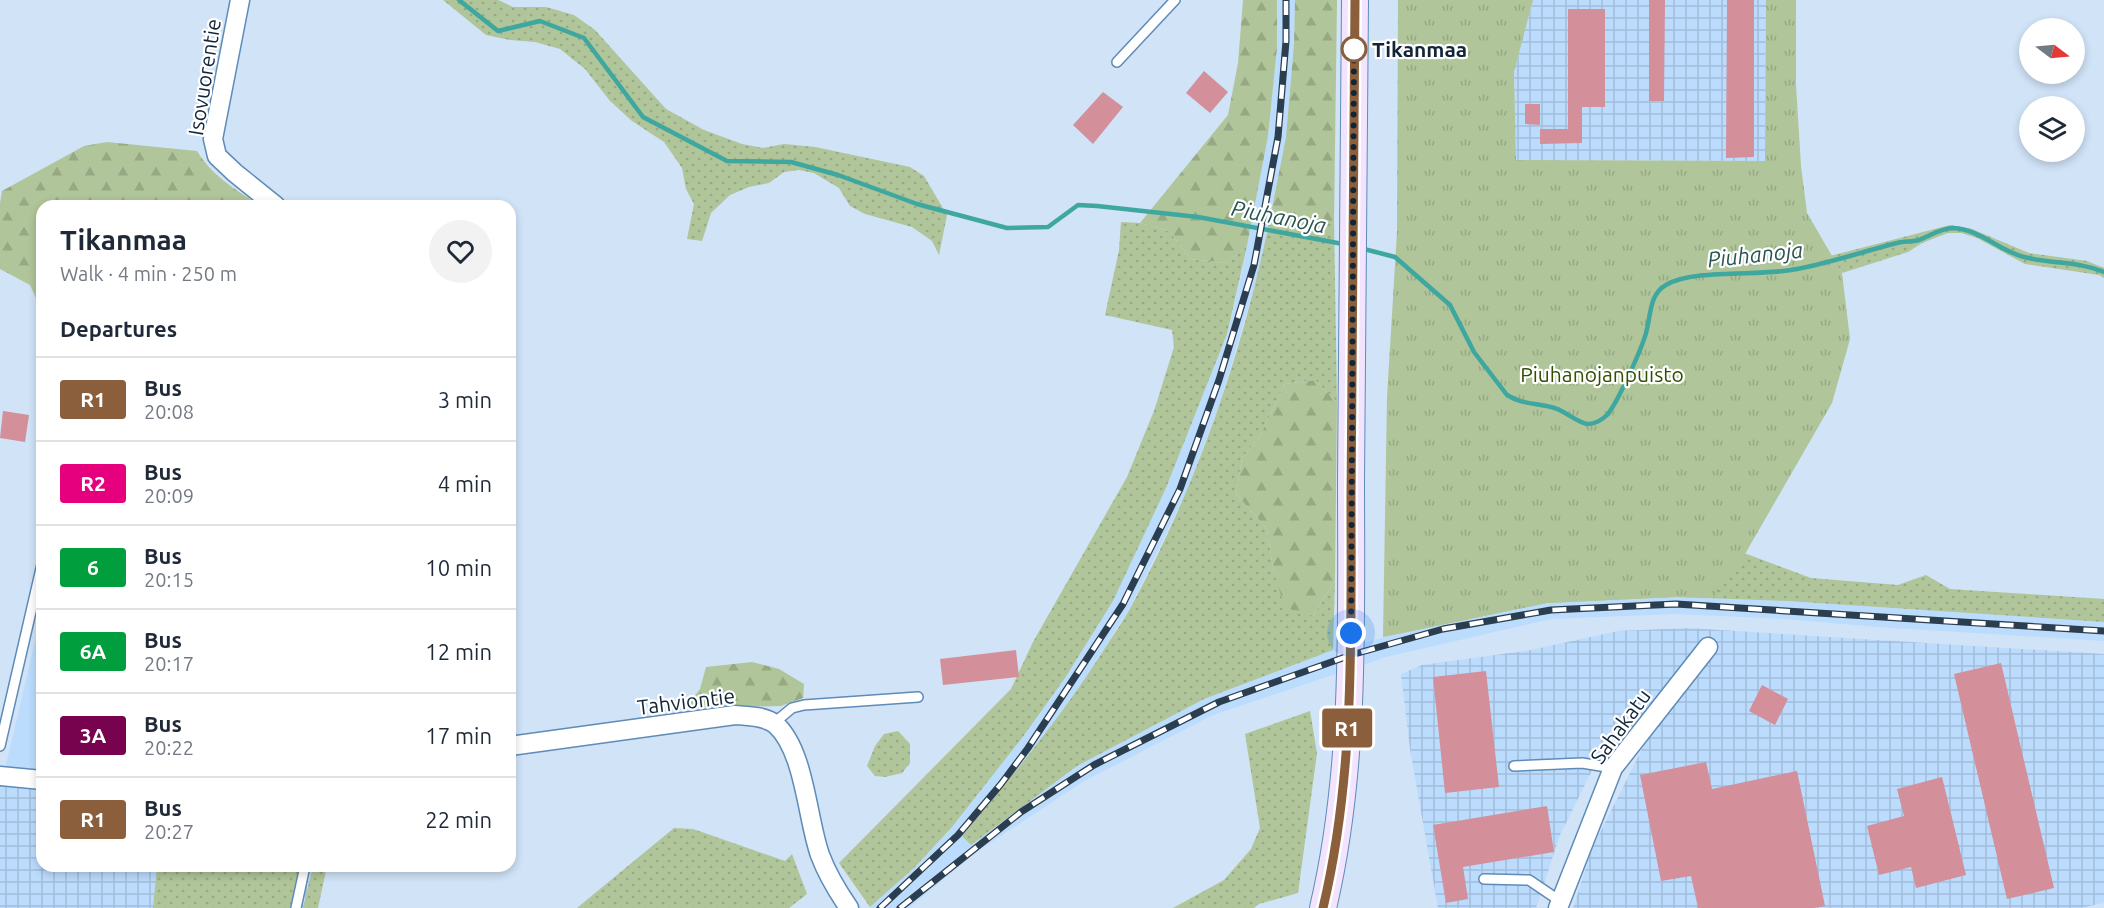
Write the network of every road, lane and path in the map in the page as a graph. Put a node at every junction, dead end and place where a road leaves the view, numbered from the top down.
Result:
1 (240, 0) edge
2 (1176, 0) edge
3 (1355, 0) edge
4 (1117, 62) dead end
5 (269, 200) edge
6 (36, 590) edge
7 (1708, 647) dead end
8 (918, 697) dead end
9 (774, 723) junction
10 (516, 745) edge
11 (0, 746) edge
12 (1514, 766) dead end
13 (1613, 768) junction
14 (0, 776) edge
15 (36, 779) edge
16 (304, 872) edge
17 (1485, 879) dead end
18 (1559, 905) edge
19 (296, 908) edge
20 (849, 908) edge
21 (1323, 908) edge

1 - 5 street, Isovuorentie
2 - 4 lane
3 - 21 main road
6 - 11 lane
7 - 13 street, Sahakatu
8 - 9 lane
9 - 10 street, Tahviontie
9 - 20 street
12 - 13 lane
13 - 18 street, Sahakatu
14 - 15 street
16 - 19 lane
17 - 18 lane

